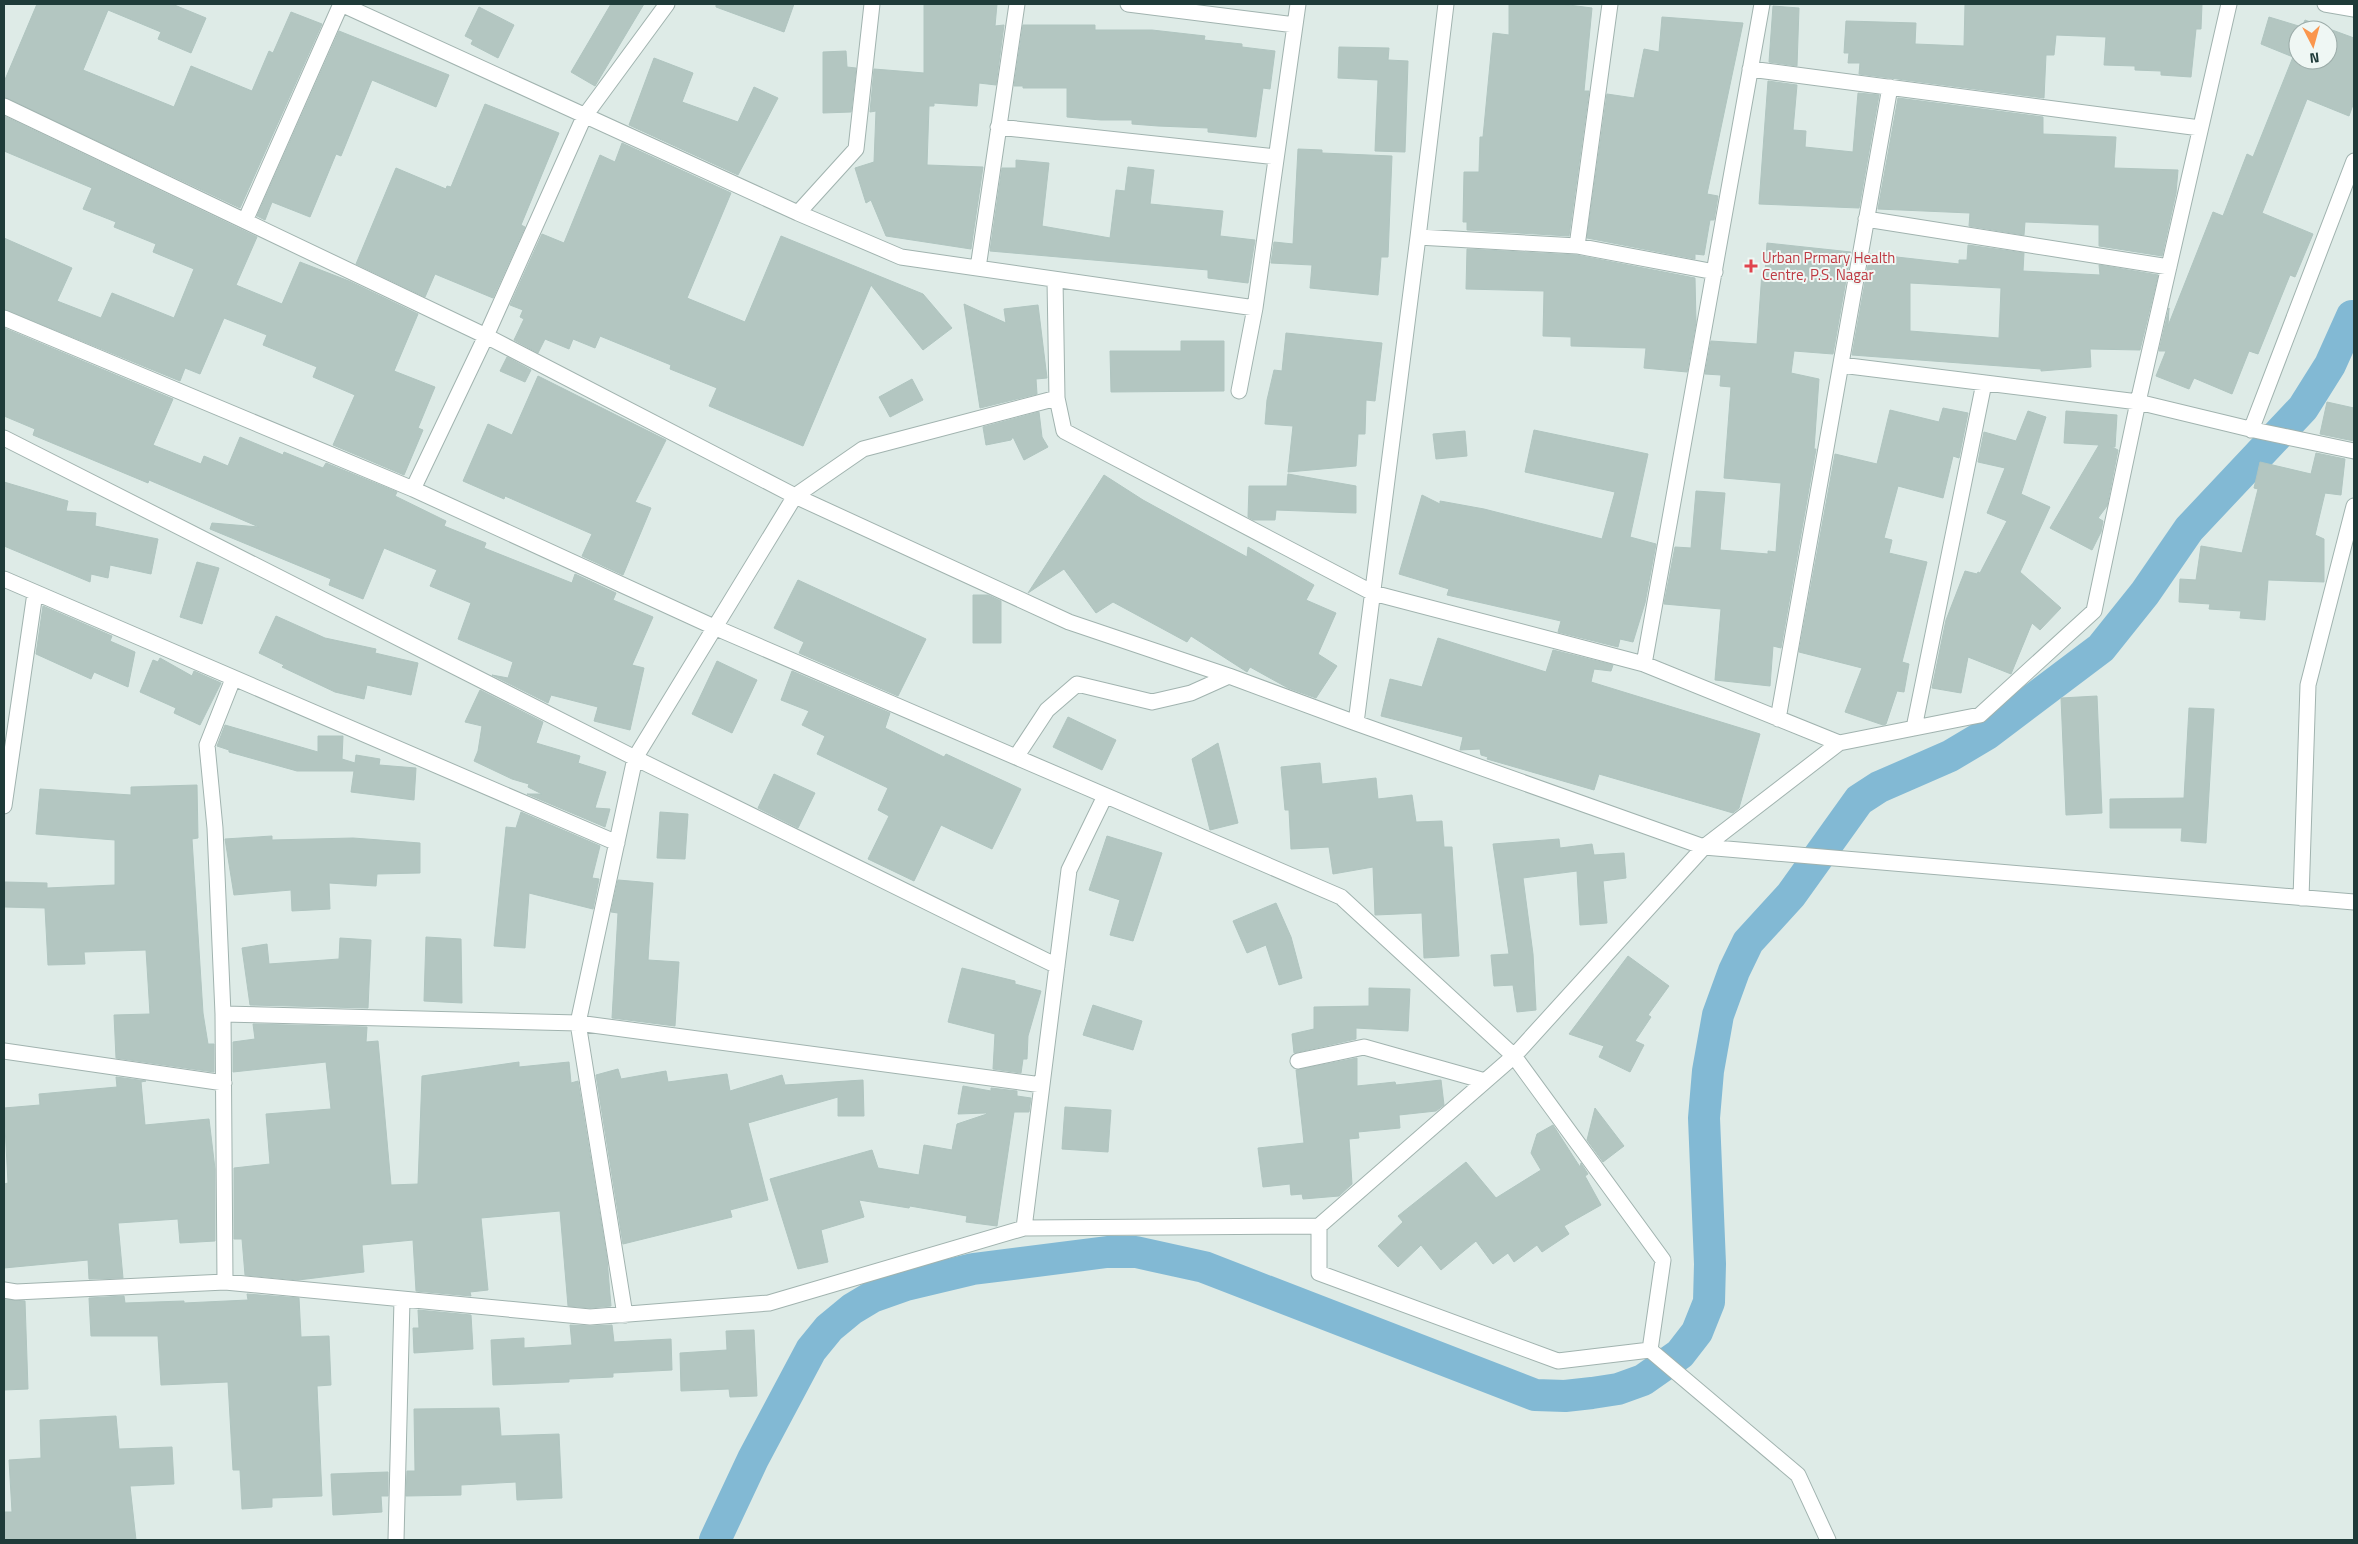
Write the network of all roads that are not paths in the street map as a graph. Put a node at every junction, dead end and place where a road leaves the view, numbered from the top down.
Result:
1 (344, 4) edge
2 (667, 4) edge
3 (872, 4) edge
4 (1017, 4) edge
5 (1128, 4) edge
6 (1298, 4) edge
7 (1446, 4) edge
8 (1610, 4) edge
9 (1762, 4) edge
10 (2229, 4) edge
11 (2325, 4) edge
12 (2354, 9) edge
13 (1295, 25) junction
14 (1750, 69) junction
15 (1890, 87) junction
16 (4, 106) edge
17 (586, 116) junction
18 (998, 127) junction
19 (2200, 128) junction
20 (1276, 158) junction
21 (2354, 161) edge
22 (798, 213) junction
23 (1866, 219) junction
24 (245, 220) junction
25 (1418, 237) junction
26 (1577, 246) junction
27 (2169, 267) junction
28 (978, 268) junction
29 (1715, 272) junction
30 (1055, 280) junction
31 (1255, 308) junction
32 (4, 318) edge
33 (486, 336) junction
34 (1841, 365) junction
35 (1984, 382) junction
36 (1239, 391) dead end
37 (1057, 398) junction
38 (2138, 402) junction
39 (2252, 430) junction
40 (4, 438) edge
41 (2353, 451) edge
42 (413, 489) junction
43 (795, 496) junction
44 (2354, 506) edge
45 (4, 579) edge
46 (35, 593) junction
47 (1373, 593) junction
48 (714, 627) junction
49 (1644, 664) junction
50 (1229, 676) junction
51 (233, 679) junction
52 (1778, 719) junction
53 (1356, 723) junction
54 (1914, 728) junction
55 (1839, 743) junction
56 (1016, 757) junction
57 (635, 758) junction
58 (1105, 796) junction
59 (4, 806) edge
60 (617, 843) junction
61 (1704, 847) junction
62 (2301, 898) junction
63 (2354, 902) edge
64 (1057, 966) junction
65 (223, 1014) junction
66 (578, 1023) junction
67 (4, 1051) edge
68 (1514, 1056) junction
69 (1298, 1061) dead end
70 (1485, 1081) junction
71 (224, 1083) junction
72 (1042, 1085) junction
73 (1319, 1226) junction
74 (1024, 1228) junction
75 (224, 1282) junction
76 (4, 1290) edge
77 (402, 1300) junction
78 (625, 1315) junction
79 (1651, 1350) junction
80 (396, 1540) edge
81 (1828, 1540) edge

1 - 17 street
1 - 24 street
2 - 17 street
3 - 22 street
4 - 18 street
5 - 13 street
6 - 13 street
7 - 25 street
8 - 26 street
9 - 14 street
10 - 19 street
11 - 12 street
13 - 20 street
14 - 15 street
14 - 29 street
15 - 19 street
15 - 23 street
16 - 24 street
17 - 22 street
17 - 33 street
18 - 20 street
18 - 28 street
19 - 27 street
20 - 31 street
21 - 39 street
22 - 28 street
23 - 27 street
23 - 34 street
24 - 33 street
25 - 26 street
25 - 47 street
26 - 29 street
27 - 38 street
28 - 30 street
29 - 49 street
30 - 31 street
30 - 37 street
31 - 36 street
32 - 42 street
33 - 42 street
33 - 43 street
34 - 35 street
34 - 52 street
35 - 38 street
35 - 54 street
37 - 43 street
37 - 47 street
38 - 39 street
38 - 54 street
39 - 41 street
40 - 57 street
42 - 48 street
43 - 48 street
43 - 50 street
44 - 62 street
45 - 46 street
46 - 51 street
46 - 59 street
47 - 49 street
47 - 53 street
48 - 56 street
48 - 57 street
49 - 52 street
50 - 53 street
50 - 56 street
51 - 60 street
51 - 65 street
52 - 55 street
53 - 61 street
54 - 55 street
55 - 61 street
56 - 58 street
57 - 60 street
57 - 64 street
58 - 64 street
58 - 68 street
60 - 66 street
61 - 62 street
61 - 68 street
62 - 63 street
64 - 72 street
65 - 66 street
65 - 71 street
66 - 72 street
66 - 78 street
67 - 71 street
68 - 70 street
68 - 79 street
69 - 70 street
70 - 73 street
71 - 75 street
72 - 74 street
73 - 74 street
73 - 79 street
74 - 78 street
75 - 76 street
75 - 77 street
77 - 78 street
77 - 80 street
79 - 81 street

